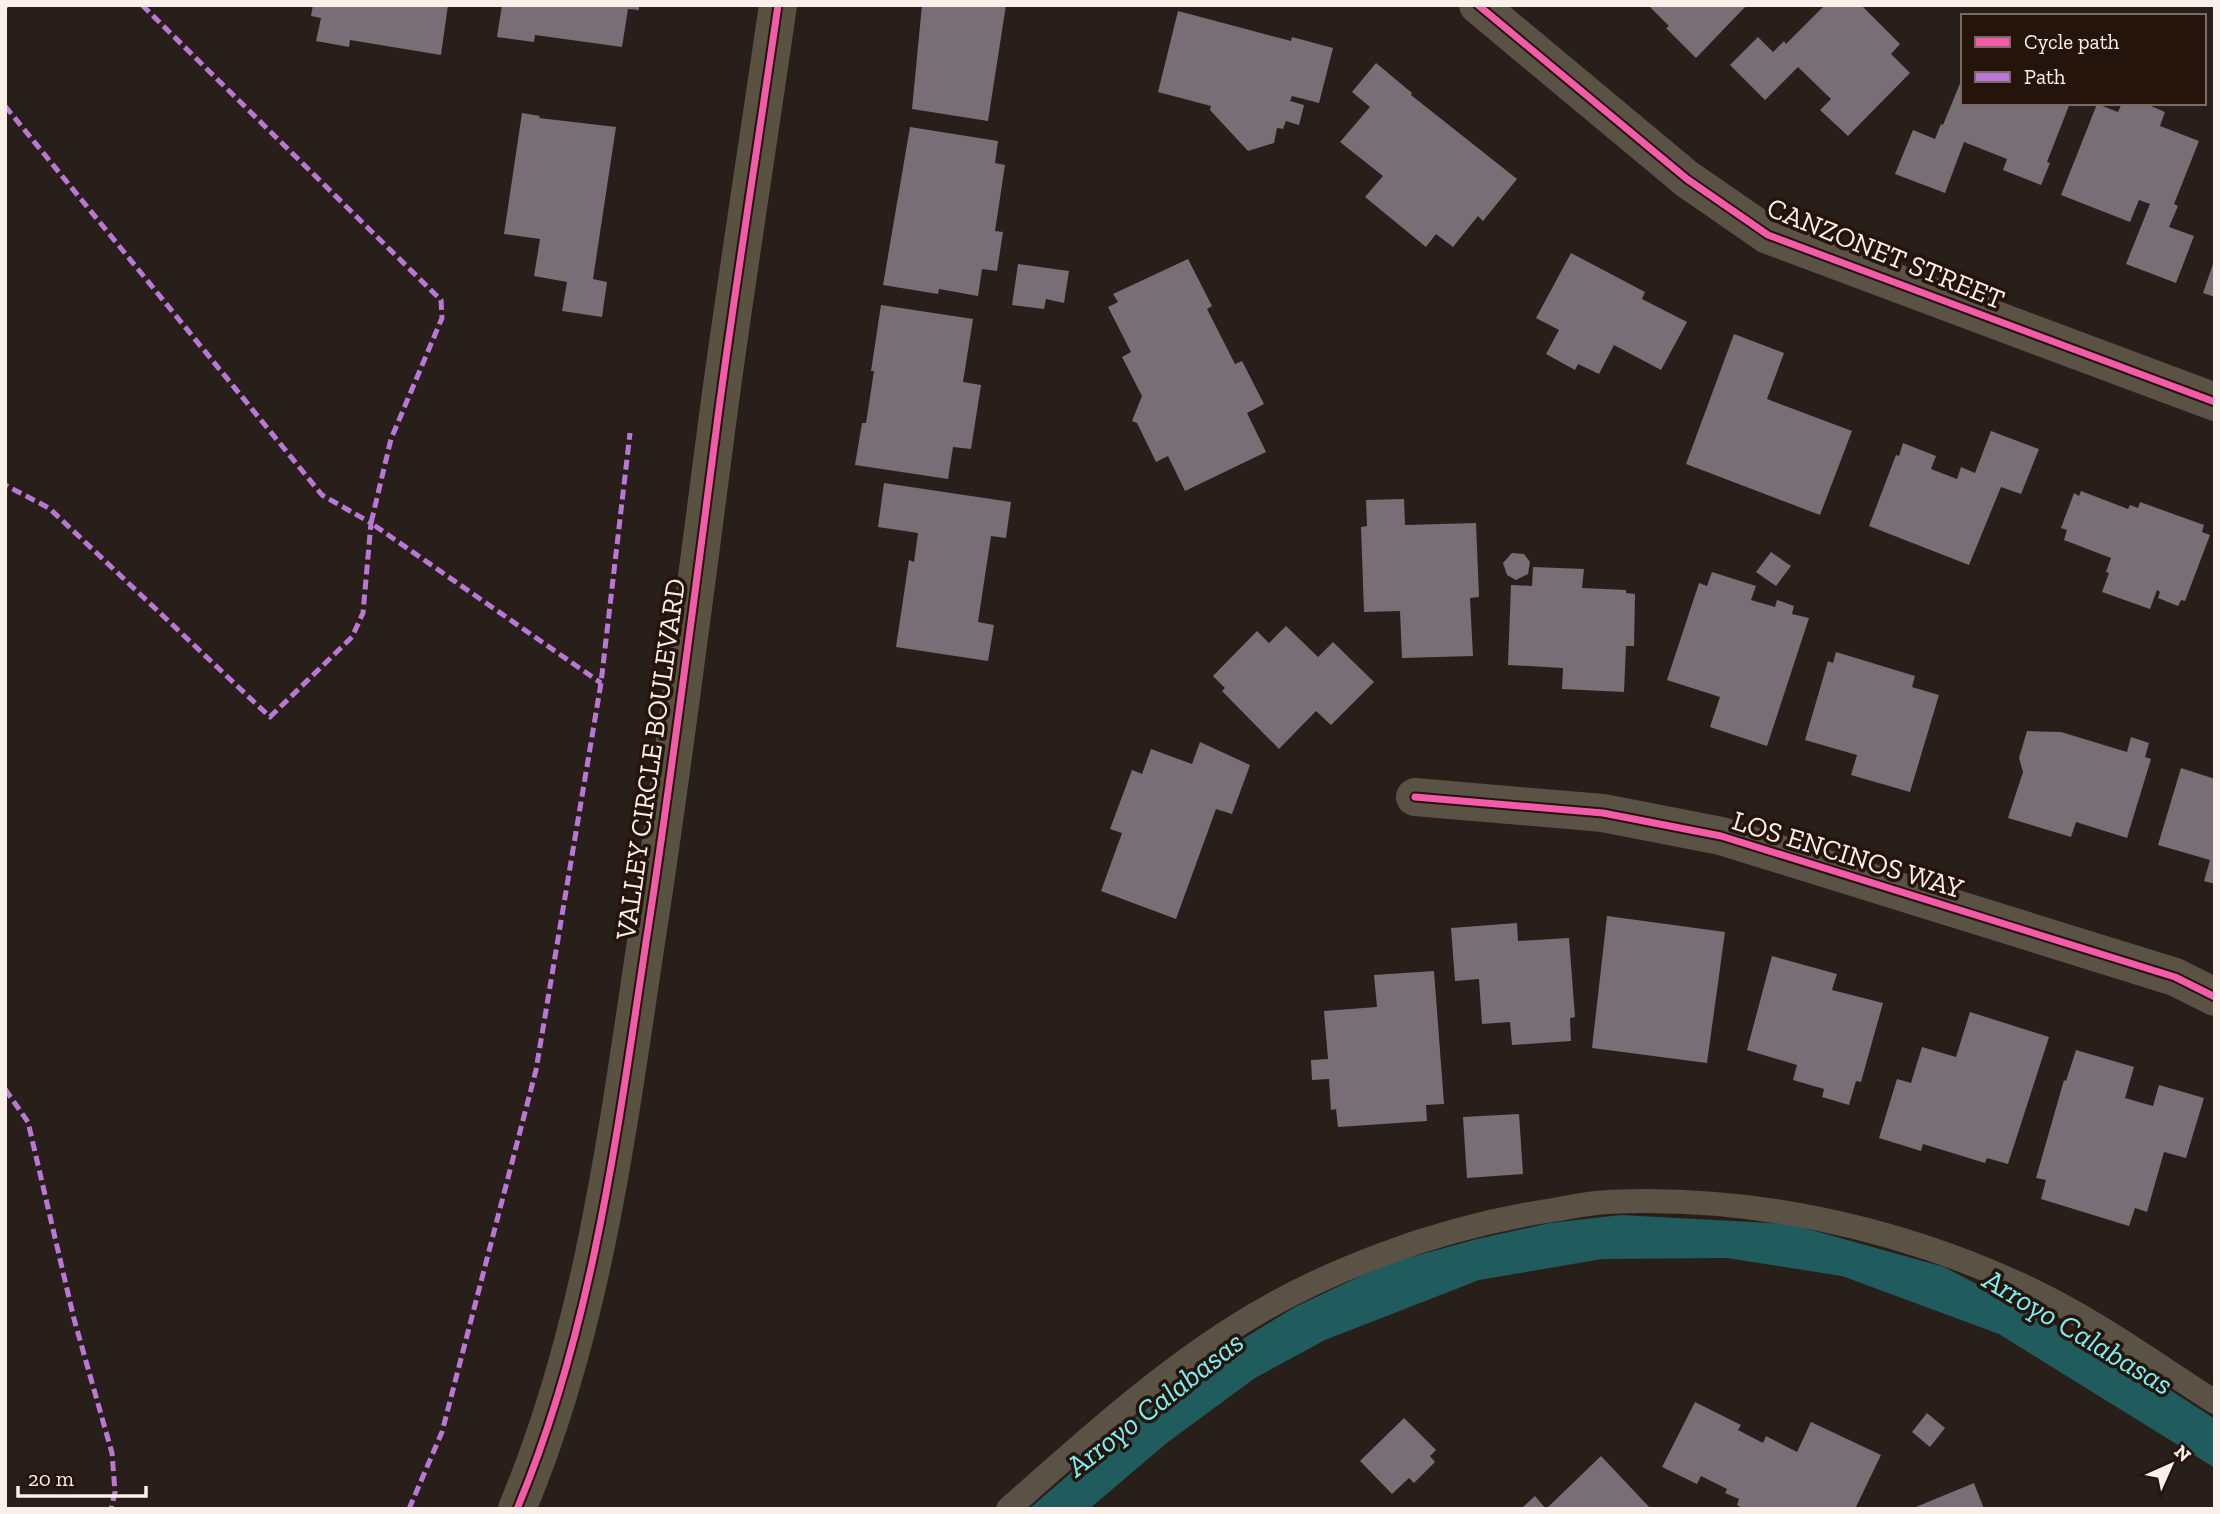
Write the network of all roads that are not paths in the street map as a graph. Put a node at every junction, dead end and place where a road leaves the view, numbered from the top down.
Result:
1 (778, 5) edge
2 (1478, 5) edge
3 (2215, 402) edge
4 (1415, 797) dead end
5 (2215, 996) edge
6 (2215, 1402) edge
7 (517, 1509) edge
8 (1008, 1509) edge

1 - 7 main road, VALLEY CIRCLE BOULEVARD
2 - 3 street, CANZONET STREET
4 - 5 street, LOS ENCINOS WAY
6 - 8 lane

